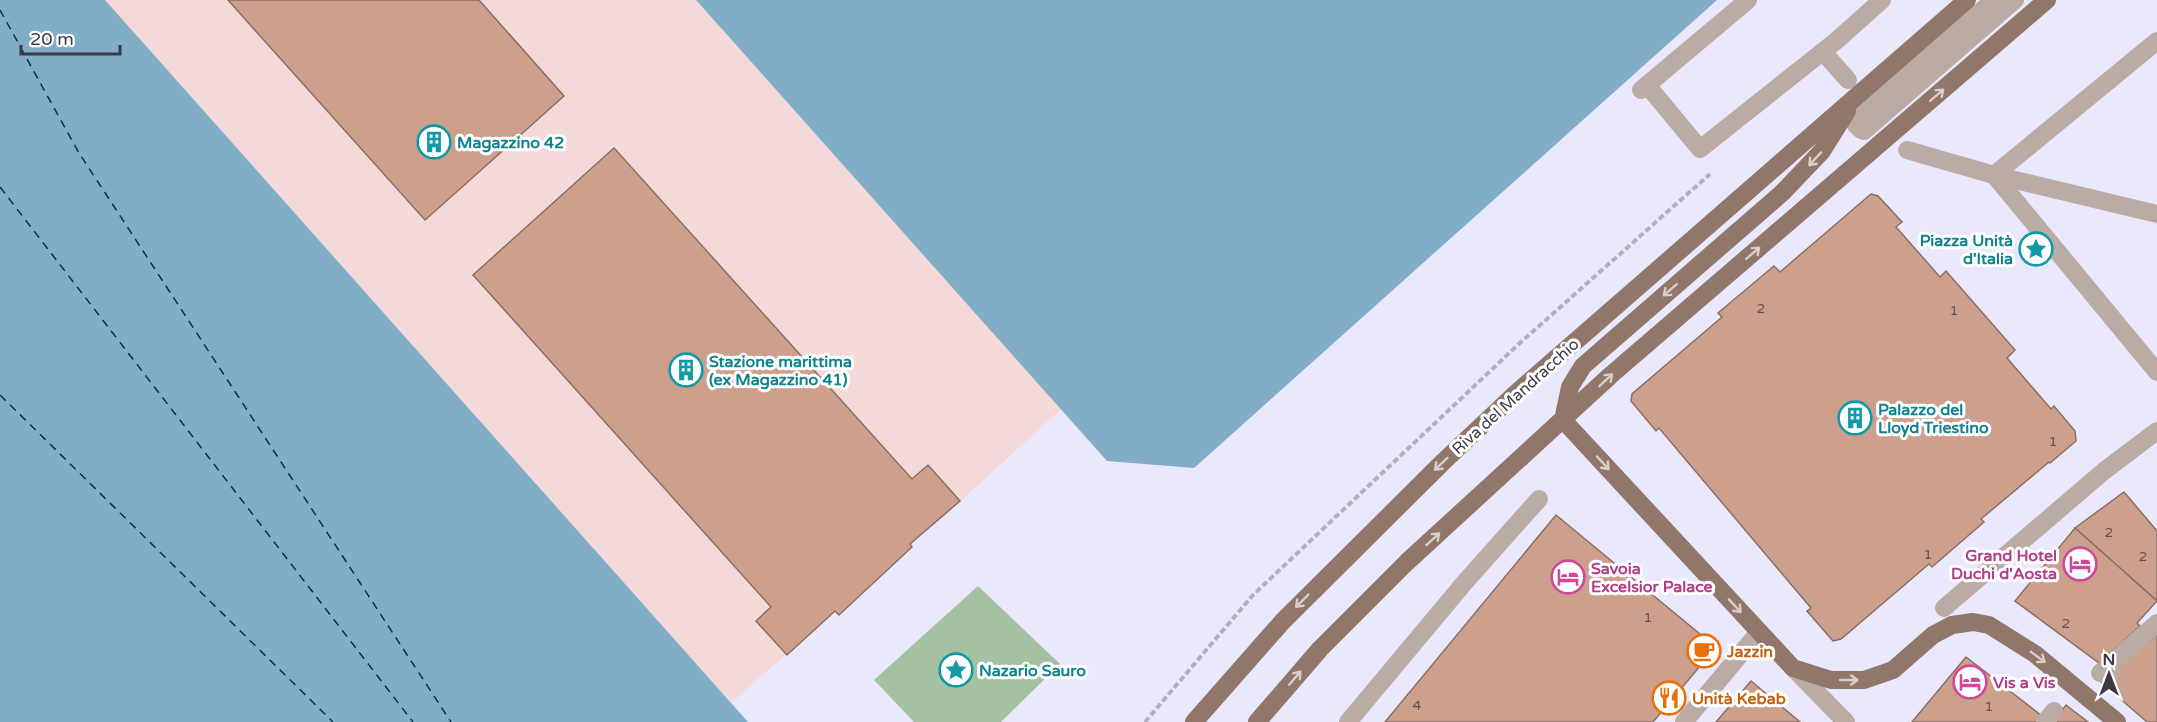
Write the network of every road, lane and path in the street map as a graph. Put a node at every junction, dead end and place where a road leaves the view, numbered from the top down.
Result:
1 (1748, 0) edge
2 (1882, 0) edge
3 (1967, 0) edge
4 (1994, 0) edge
5 (2015, 0) edge
6 (2047, 0) edge
7 (2157, 41) edge
8 (1823, 52) junction
9 (1853, 86) junction
10 (1907, 150) dead end
11 (1710, 173) dead end
12 (1994, 175) junction
13 (2157, 214) edge
14 (2157, 372) edge
15 (1563, 420) junction
16 (2157, 431) edge
17 (1529, 504) dead end
18 (1944, 608) dead end
19 (2157, 623) edge
20 (1759, 632) junction
21 (1792, 668) junction
22 (2111, 673) dead end
23 (1145, 722) edge
24 (1194, 722) edge
25 (1257, 722) edge
26 (1348, 722) edge
27 (1684, 722) edge
28 (1846, 722) edge
29 (2117, 722) edge

1 - 8 street
2 - 8 street
3 - 9 main road, Riva del Mandracchio
4 - 5 street
15 -> 6 main road
7 - 12 street
8 - 9 street
9 -> 15 main road
9 -> 24 main road, Riva del Mandracchio
10 - 12 street
11 - 23 path
12 - 13 street
12 - 14 street
15 -> 20 main road
25 -> 15 main road
16 - 18 street
17 - 26 street
19 - 22 street
20 - 21 main road
20 - 27 street
21 - 28 street
21 -> 29 main road

